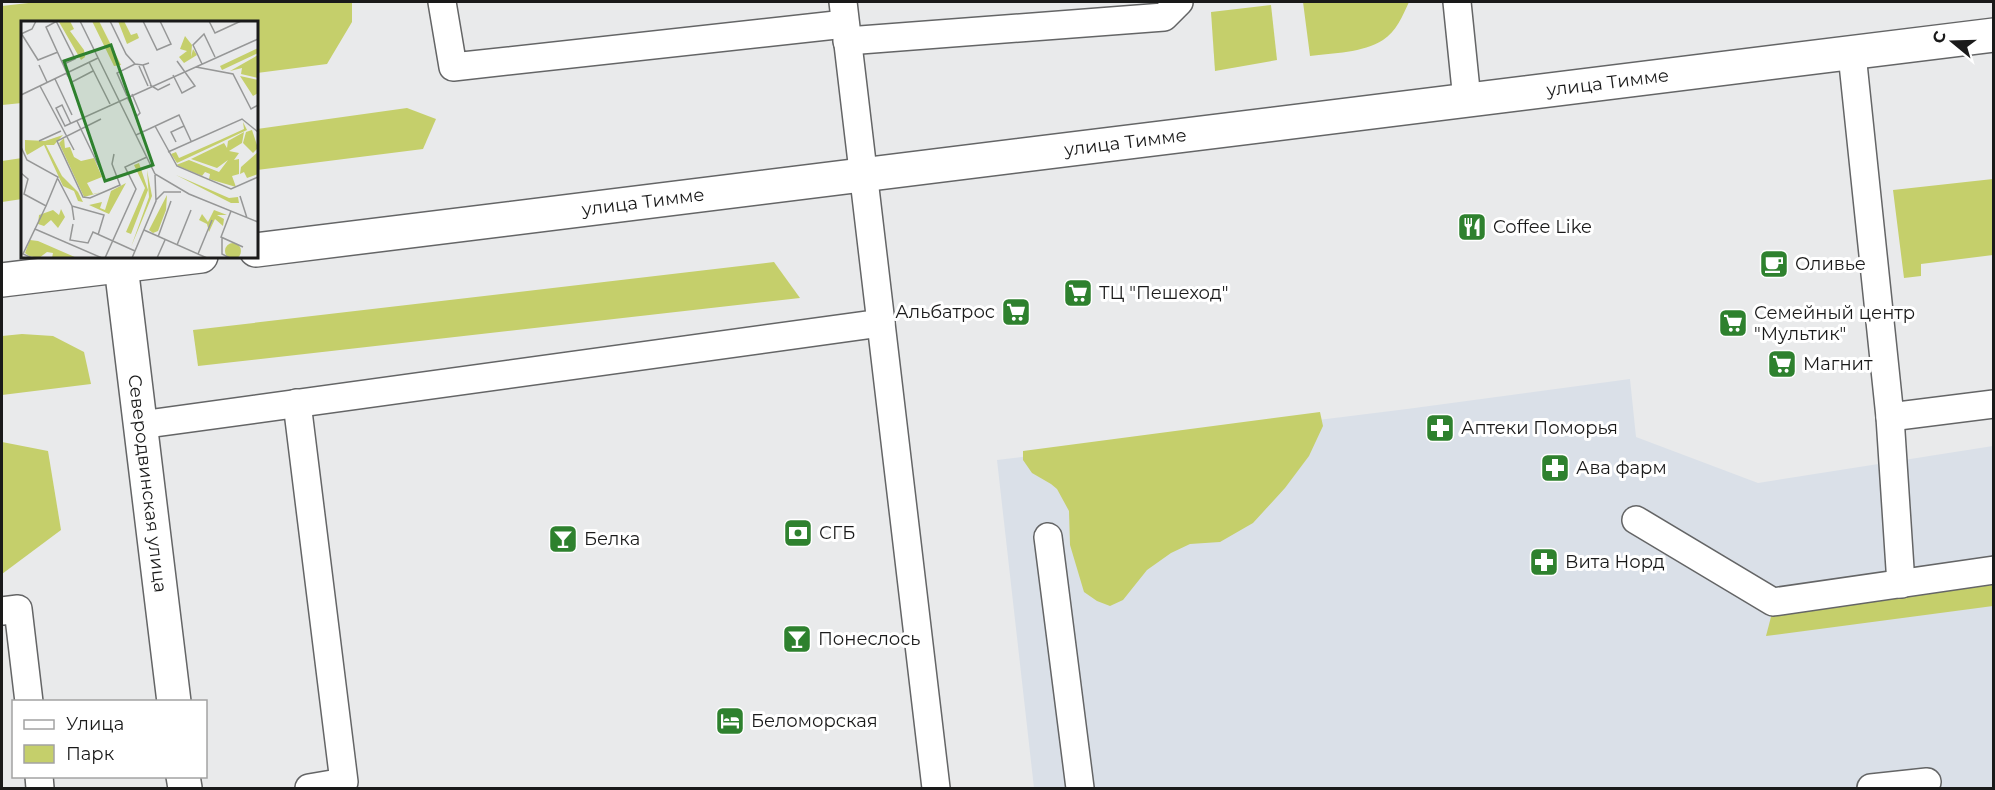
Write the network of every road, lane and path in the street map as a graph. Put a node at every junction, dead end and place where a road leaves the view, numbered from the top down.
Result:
1 (442, 2) edge
2 (1179, 2) edge
3 (1457, 2) edge
4 (845, 22) edge
5 (1994, 35) edge
6 (1852, 54) junction
7 (1467, 100) junction
8 (862, 174) junction
9 (258, 250) edge
10 (185, 258) edge
11 (121, 266) junction
12 (2, 280) edge
13 (880, 323) junction
14 (297, 403) junction
15 (1994, 404) edge
16 (1890, 417) junction
17 (140, 425) junction
18 (1636, 520) dead end
19 (1048, 537) dead end
20 (1994, 570) edge
21 (1901, 584) junction
22 (2, 612) edge
23 (29, 700) edge
24 (174, 700) edge
25 (1927, 782) dead end
26 (309, 789) edge
27 (936, 789) edge
28 (1080, 789) edge
29 (1871, 789) edge

1 - 4 lane
2 - 4 lane
3 - 7 lane
4 - 8 lane
5 - 6 main road, улица Тимме
6 - 7 main road, улица Тимме
6 - 16 lane
7 - 8 main road, улица Тимме
8 - 9 main road, улица Тимме
8 - 13 lane
10 - 11 main road
11 - 12 main road
11 - 17 main road, Северодвинская улица
13 - 14 lane
13 - 27 lane
14 - 17 lane
14 - 26 lane
15 - 16 lane
16 - 21 lane
17 - 24 main road, Северодвинская улица
18 - 21 lane
19 - 28 lane
20 - 21 lane
22 - 23 lane
25 - 29 lane

